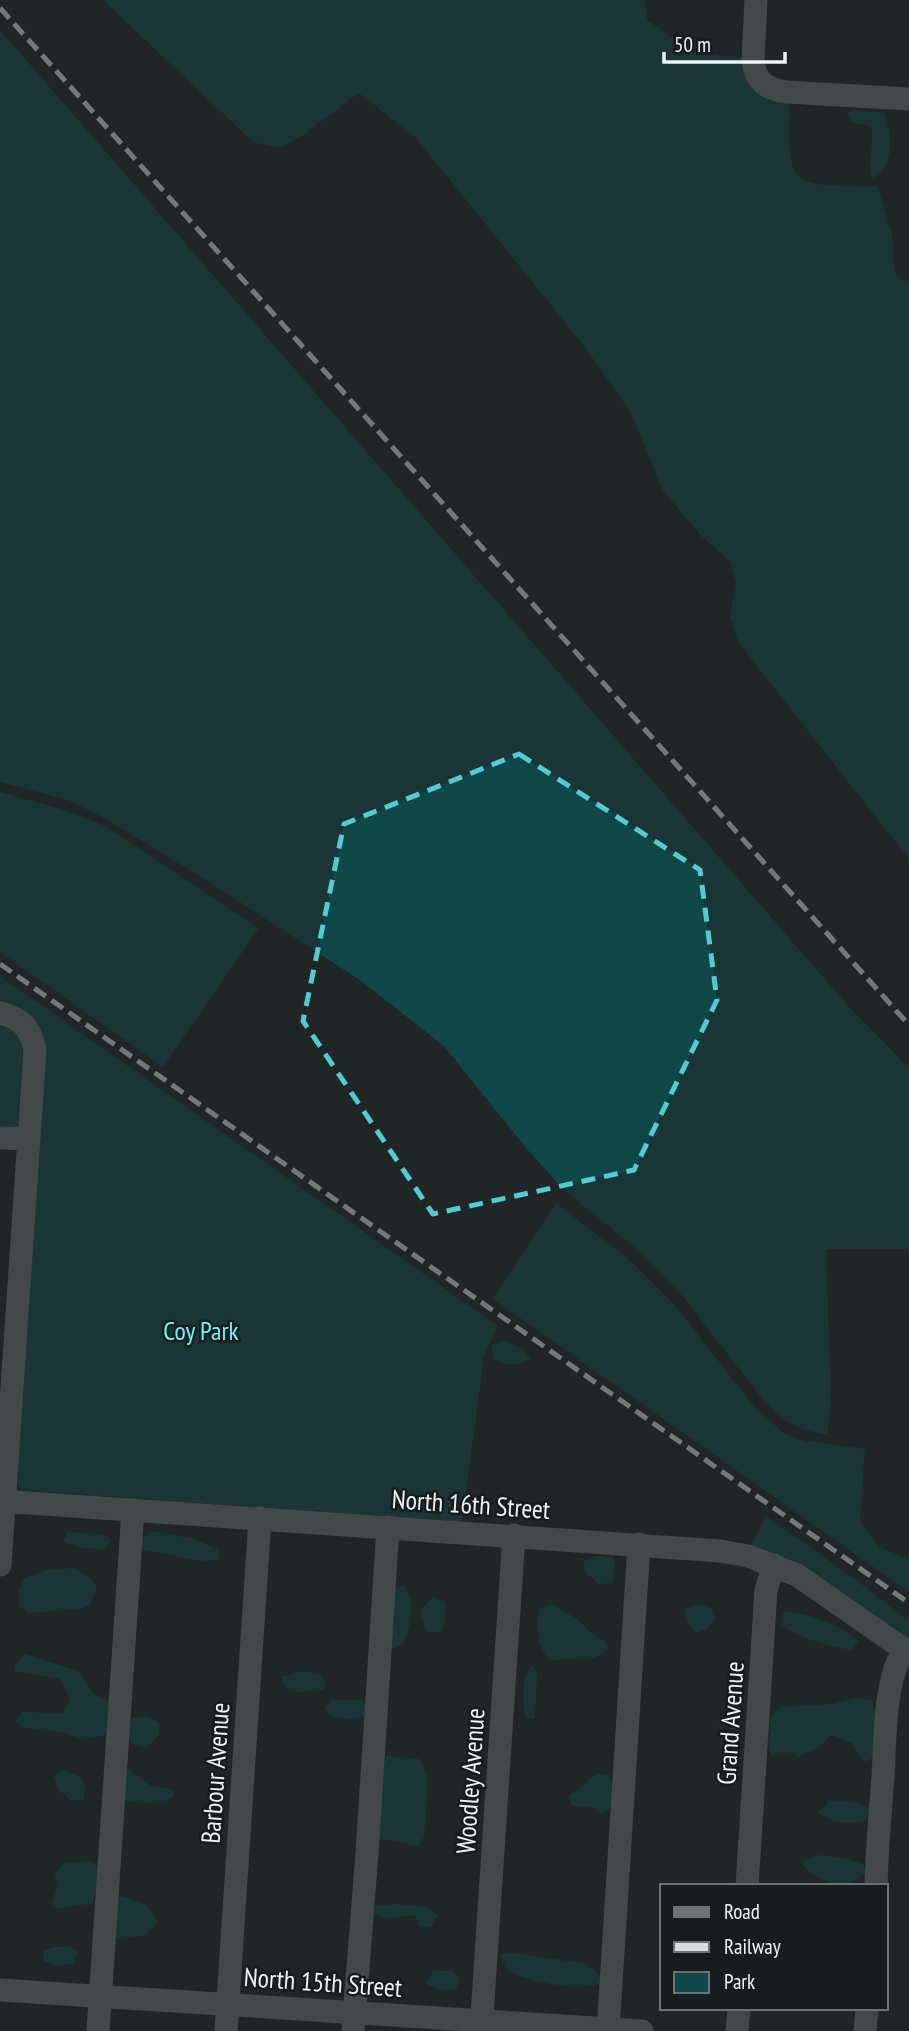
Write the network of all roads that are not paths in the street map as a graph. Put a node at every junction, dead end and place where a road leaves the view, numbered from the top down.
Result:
1 (756, 0) edge
2 (909, 99) edge
3 (0, 1013) edge
4 (0, 1138) edge
5 (29, 1139) junction
6 (10, 1259) edge
7 (6, 1378) edge
8 (2, 1501) edge
9 (133, 1510) junction
10 (260, 1518) junction
11 (388, 1527) junction
12 (514, 1535) junction
13 (639, 1544) junction
14 (0, 1564) edge
15 (774, 1565) junction
16 (907, 1651) edge
17 (747, 1884) edge
18 (876, 1884) edge
19 (0, 1990) edge
20 (100, 1996) junction
21 (228, 2004) junction
22 (739, 2010) edge
23 (867, 2010) edge
24 (354, 2022) edge
25 (482, 2026) edge
26 (608, 2030) edge
27 (98, 2031) edge
28 (226, 2031) edge
29 (642, 2031) edge
30 (737, 2031) edge
31 (865, 2031) edge

1 - 2 street
3 - 5 street
4 - 5 street
5 - 6 street
6 - 7 street
7 - 8 street
8 - 9 street, North 16th Street
8 - 14 street
9 - 10 street, North 16th Street
9 - 20 street
10 - 11 street, North 16th Street
10 - 21 street, Barbour Avenue
11 - 12 street, North 16th Street
11 - 24 street
12 - 13 street, North 16th Street
12 - 25 street, Woodley Avenue
13 - 15 street, North 16th Street
13 - 26 street
15 - 16 street, North 16th Street
15 - 17 street, Grand Avenue
16 - 18 street
19 - 20 street, North 15th Street
20 - 21 street, North 15th Street
20 - 27 street
21 - 24 street, North 15th Street
21 - 28 street, Barbour Avenue
22 - 30 street
23 - 31 street
24 - 25 street, North 15th Street
25 - 26 street, North 15th Street
26 - 29 street, North 15th Street

